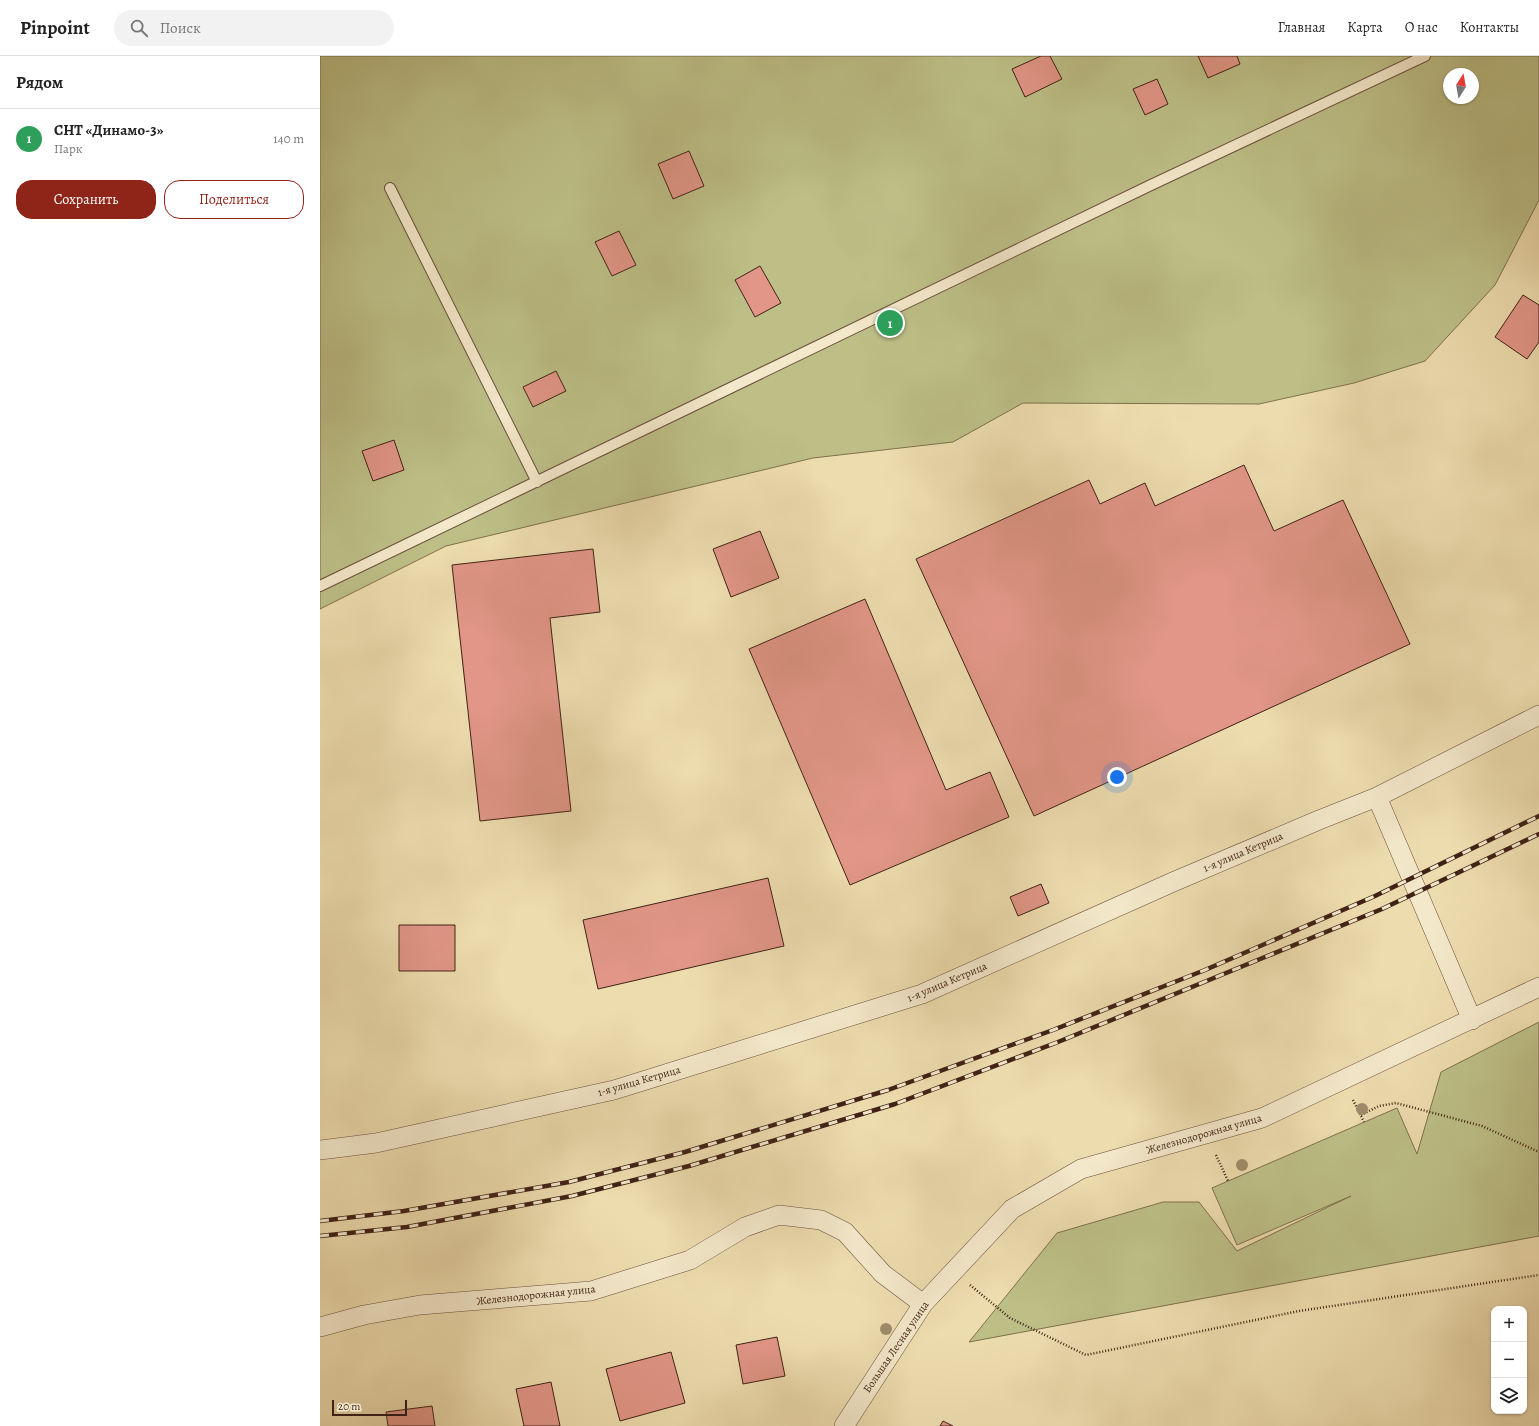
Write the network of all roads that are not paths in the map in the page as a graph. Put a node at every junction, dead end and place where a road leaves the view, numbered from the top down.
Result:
1 (1425, 56) edge
2 (390, 188) dead end
3 (536, 482) junction
4 (320, 586) edge
5 (1539, 715) edge
6 (1377, 797) junction
7 (1539, 988) edge
8 (1472, 1020) junction
9 (320, 1150) edge
10 (952, 1271) joint
11 (923, 1304) junction
12 (320, 1327) edge
13 (844, 1426) edge

1 - 3 lane
2 - 3 lane
3 - 4 lane
5 - 6 street, 1-я улица Кетрица
6 - 8 street
6 - 9 street, 1-я улица Кетрица
7 - 8 street, Железнодорожная улица
8 - 10 street, Железнодорожная улица
10 - 11 street, Большая Лесная улица
11 - 12 street, Железнодорожная улица
11 - 13 street, Большая Лесная улица

